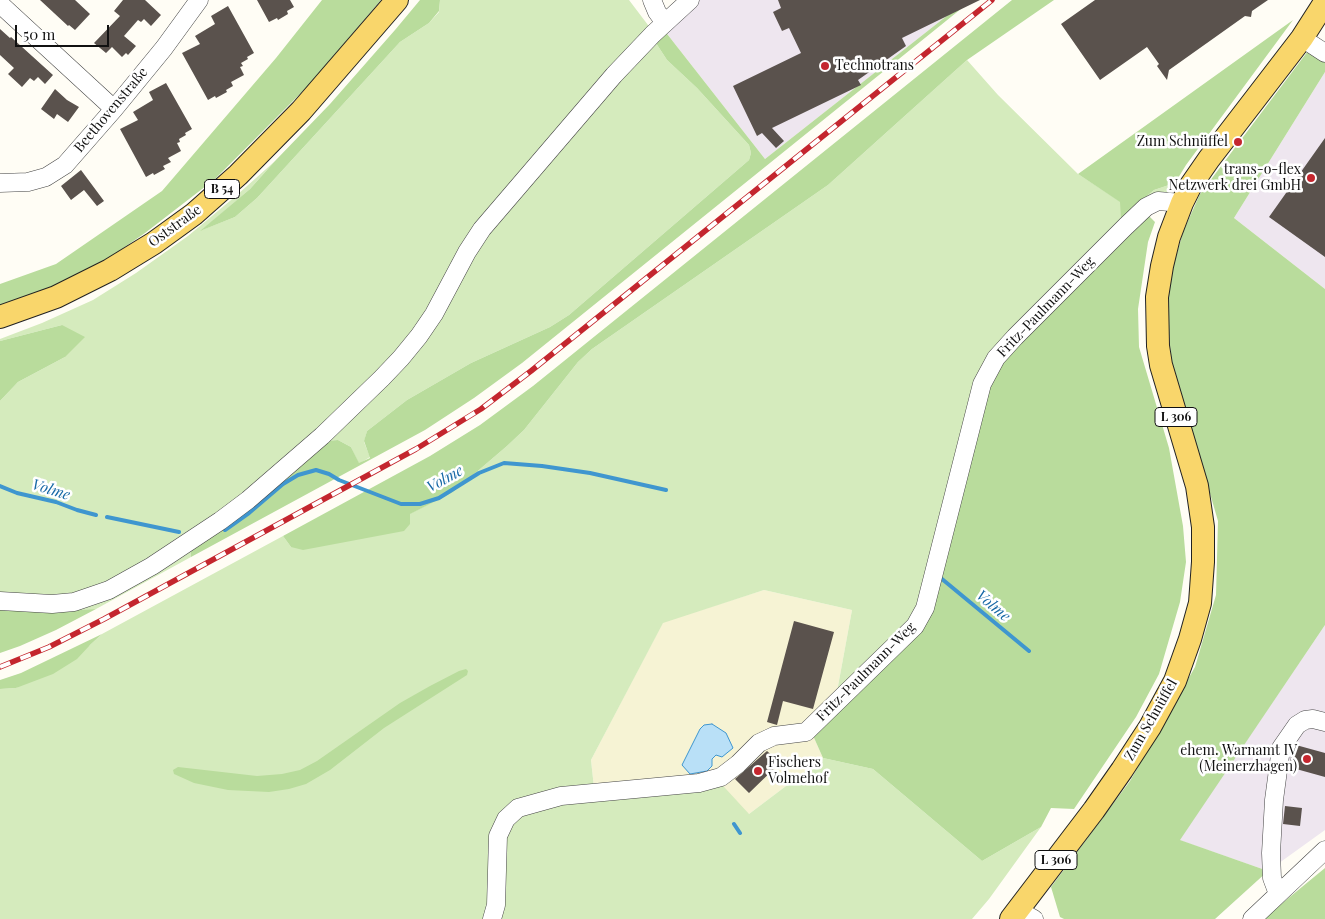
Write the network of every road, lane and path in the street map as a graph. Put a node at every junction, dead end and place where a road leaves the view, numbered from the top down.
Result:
1 (397, 0) edge
2 (652, 0) edge
3 (690, 0) edge
4 (196, 1) edge
5 (1325, 2) edge
6 (0, 4) edge
7 (659, 28) junction
8 (1302, 38) junction
9 (1325, 53) edge
10 (114, 109) junction
11 (0, 183) edge
12 (1182, 203) junction
13 (0, 317) edge
14 (0, 601) edge
15 (1325, 722) edge
16 (1325, 850) edge
17 (1278, 894) junction
18 (1021, 916) edge
19 (492, 919) edge
20 (1252, 919) edge

1 - 13 main road, Oststraße / B 54
2 - 7 street
3 - 7 street
4 - 10 street, Beethovenstraße
5 - 8 main road, Zum Schnüffel / L 306
6 - 10 street
7 - 14 street
8 - 9 street
8 - 12 main road, Zum Schnüffel / L 306
10 - 11 street, Beethovenstraße
12 - 18 main road, Zum Schnüffel / L 306
12 - 19 street, Fritz-Paulmann-Weg
15 - 17 street
16 - 17 street
17 - 20 street

